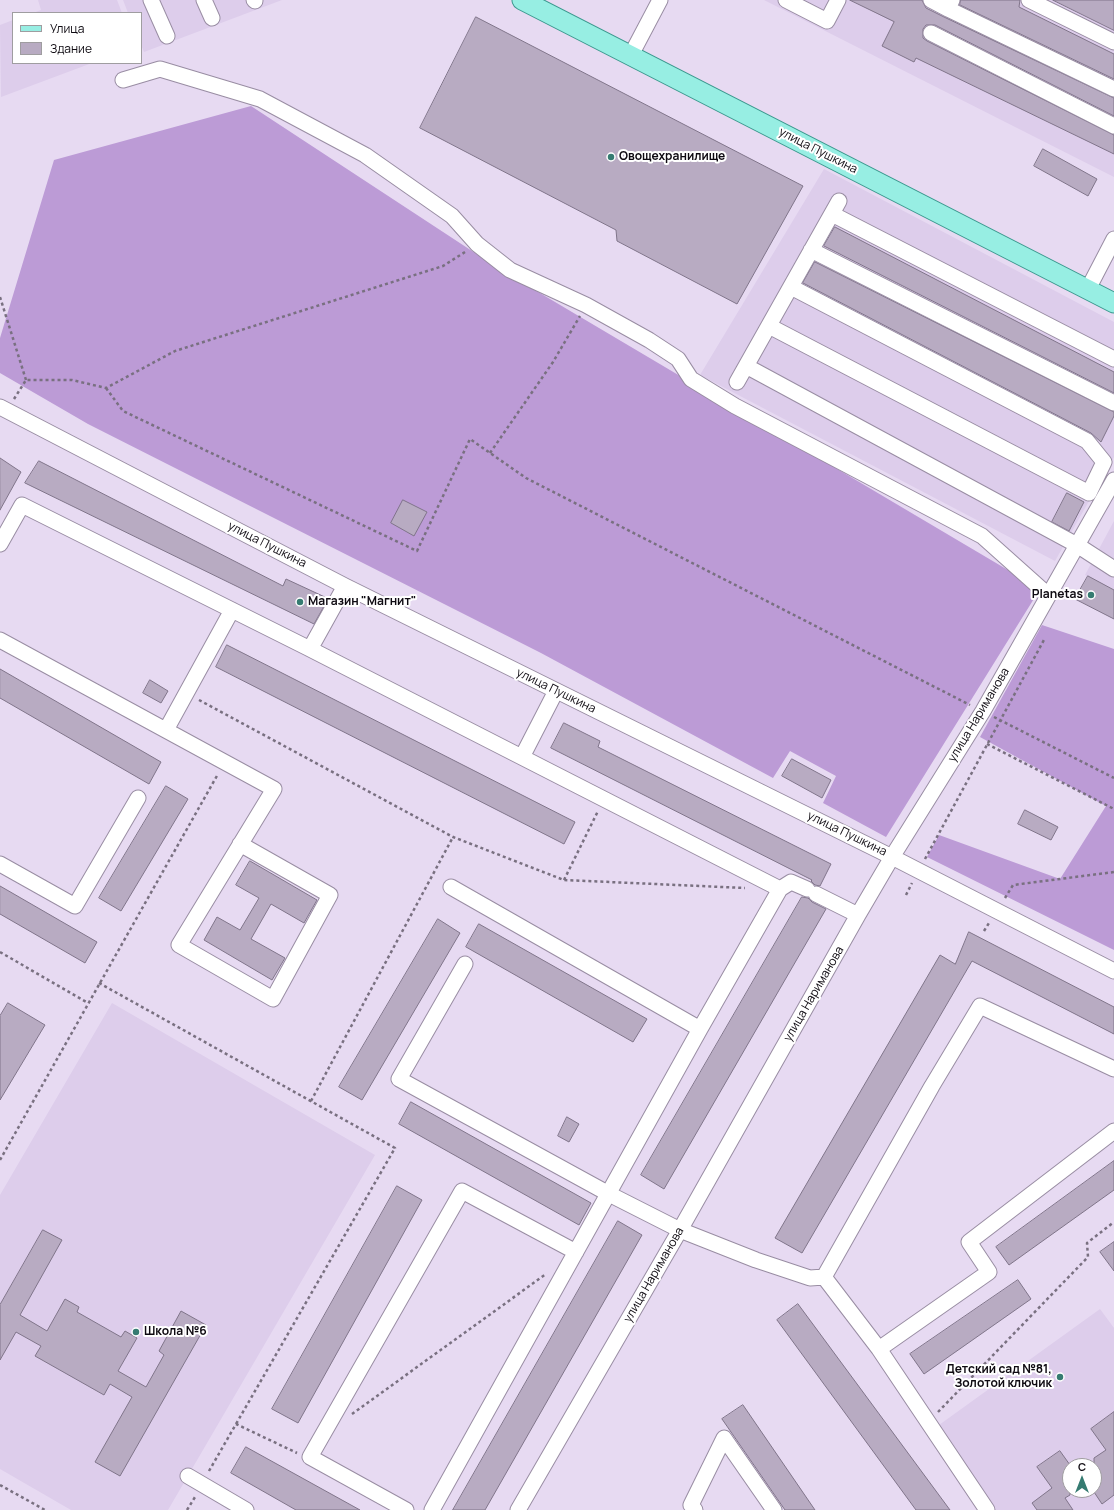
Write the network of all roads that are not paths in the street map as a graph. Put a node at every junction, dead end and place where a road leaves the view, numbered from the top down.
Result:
1 (151, 0) edge
2 (204, 0) edge
3 (522, 0) edge
4 (660, 0) edge
5 (786, 0) edge
6 (838, 0) edge
7 (931, 0) edge
8 (1029, 0) edge
9 (950, 4) edge
10 (212, 18) dead end
11 (931, 33) dead end
12 (167, 36) dead end
13 (1114, 42) edge
14 (631, 55) junction
15 (123, 80) dead end
16 (1114, 89) edge
17 (1114, 126) edge
18 (1114, 239) edge
19 (811, 250) junction
20 (791, 287) junction
21 (1088, 289) junction
22 (1114, 303) edge
23 (769, 326) junction
24 (1114, 359) edge
25 (746, 366) junction
26 (737, 382) dead end
27 (1114, 403) edge
28 (4, 409) edge
29 (1109, 465) edge
30 (1114, 480) edge
31 (1110, 496) edge
32 (0, 544) edge
33 (1077, 545) junction
34 (1114, 569) edge
35 (345, 586) junction
36 (1048, 595) junction
37 (232, 610) junction
38 (0, 640) edge
39 (310, 649) junction
40 (556, 691) junction
41 (166, 730) junction
42 (522, 757) junction
43 (138, 798) dead end
44 (240, 844) junction
45 (892, 857) junction
46 (0, 864) edge
47 (451, 887) dead end
48 (780, 889) junction
49 (858, 915) junction
50 (465, 964) dead end
51 (1114, 971) edge
52 (700, 1029) junction
53 (1114, 1069) edge
54 (1114, 1131) edge
55 (609, 1194) junction
56 (680, 1230) junction
57 (576, 1252) junction
58 (824, 1277) junction
59 (879, 1349) junction
60 (188, 1476) dead end
61 (521, 1509) edge
62 (246, 1510) edge
63 (406, 1510) edge
64 (432, 1510) edge
65 (695, 1510) edge
66 (774, 1510) edge
67 (987, 1510) edge

1 - 12 street
2 - 10 street
3 - 14 main road, улица Пушкина
4 - 14 street
5 - 6 street
7 - 9 street
8 - 13 street
9 - 16 street
11 - 17 street
14 - 21 main road, улица Пушкина
15 - 36 street
18 - 21 street
19 - 20 street
19 - 24 street
19 - 27 street
20 - 23 street
20 - 29 street
21 - 22 main road, улица Пушкина
23 - 25 street
23 - 29 street
25 - 26 street
25 - 33 street
28 - 35 street, улица Пушкина
30 - 31 street, улица Нариманова
31 - 33 street, улица Нариманова
32 - 37 street
33 - 34 street
33 - 36 street, улица Нариманова
35 - 39 street
35 - 40 street, улица Пушкина
36 - 45 street, улица Нариманова
37 - 39 street
37 - 41 street
38 - 41 street
39 - 42 street
40 - 42 street
40 - 45 street, улица Пушкина
41 - 44 street
42 - 48 street
43 - 46 street
44 - 44 street
45 - 49 street, улица Нариманова
45 - 51 street, улица Пушкина
47 - 52 street
48 - 49 street
48 - 52 street
49 - 56 street, улица Нариманова
50 - 55 street
52 - 55 street
53 - 58 street
54 - 59 street
55 - 56 street
55 - 57 street
56 - 58 street
56 - 61 street, улица Нариманова
57 - 63 street
57 - 64 street
58 - 59 street
59 - 67 street
60 - 62 street
65 - 66 street

